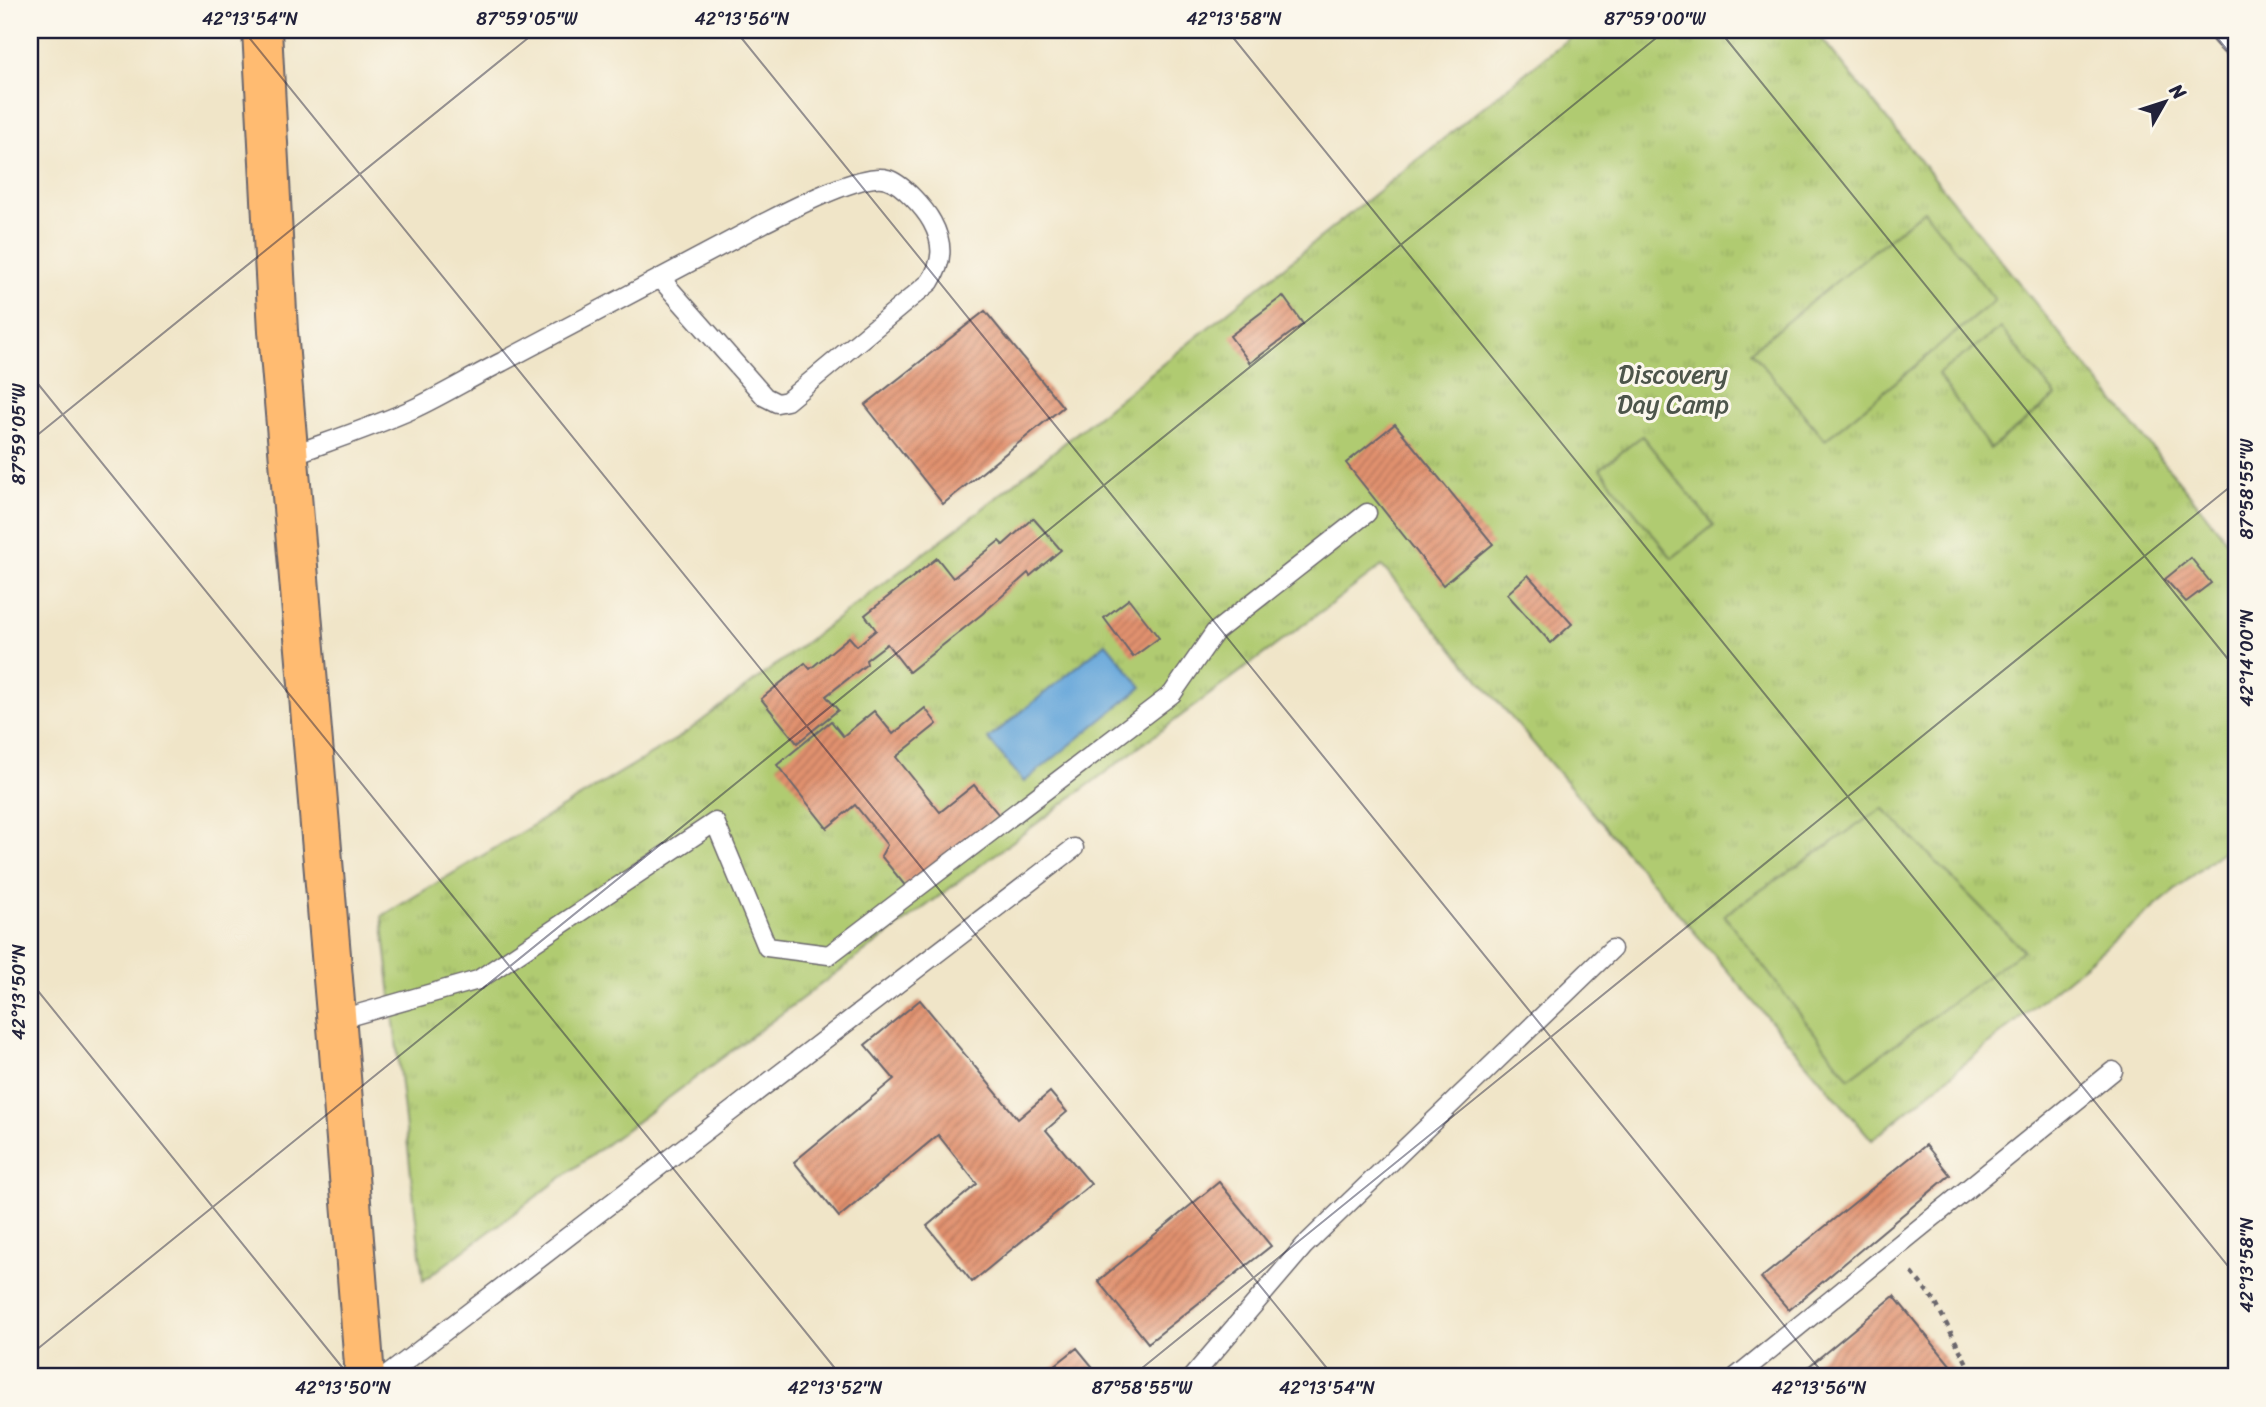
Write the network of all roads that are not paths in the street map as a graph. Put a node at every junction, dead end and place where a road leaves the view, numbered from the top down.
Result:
1 (262, 30) edge
2 (2227, 30) edge
3 (2236, 40) edge
4 (660, 278) junction
5 (289, 456) junction
6 (1367, 513) dead end
7 (1073, 848) dead end
8 (1612, 949) dead end
9 (337, 1020) junction
10 (2113, 1071) dead end
11 (365, 1377) edge
12 (384, 1377) edge
13 (1192, 1377) edge
14 (1736, 1377) edge

1 - 5 main road
2 - 3 street
4 - 4 lane
4 - 5 lane
5 - 9 main road
6 - 9 lane
7 - 12 lane
8 - 13 lane
9 - 11 main road
10 - 14 lane

